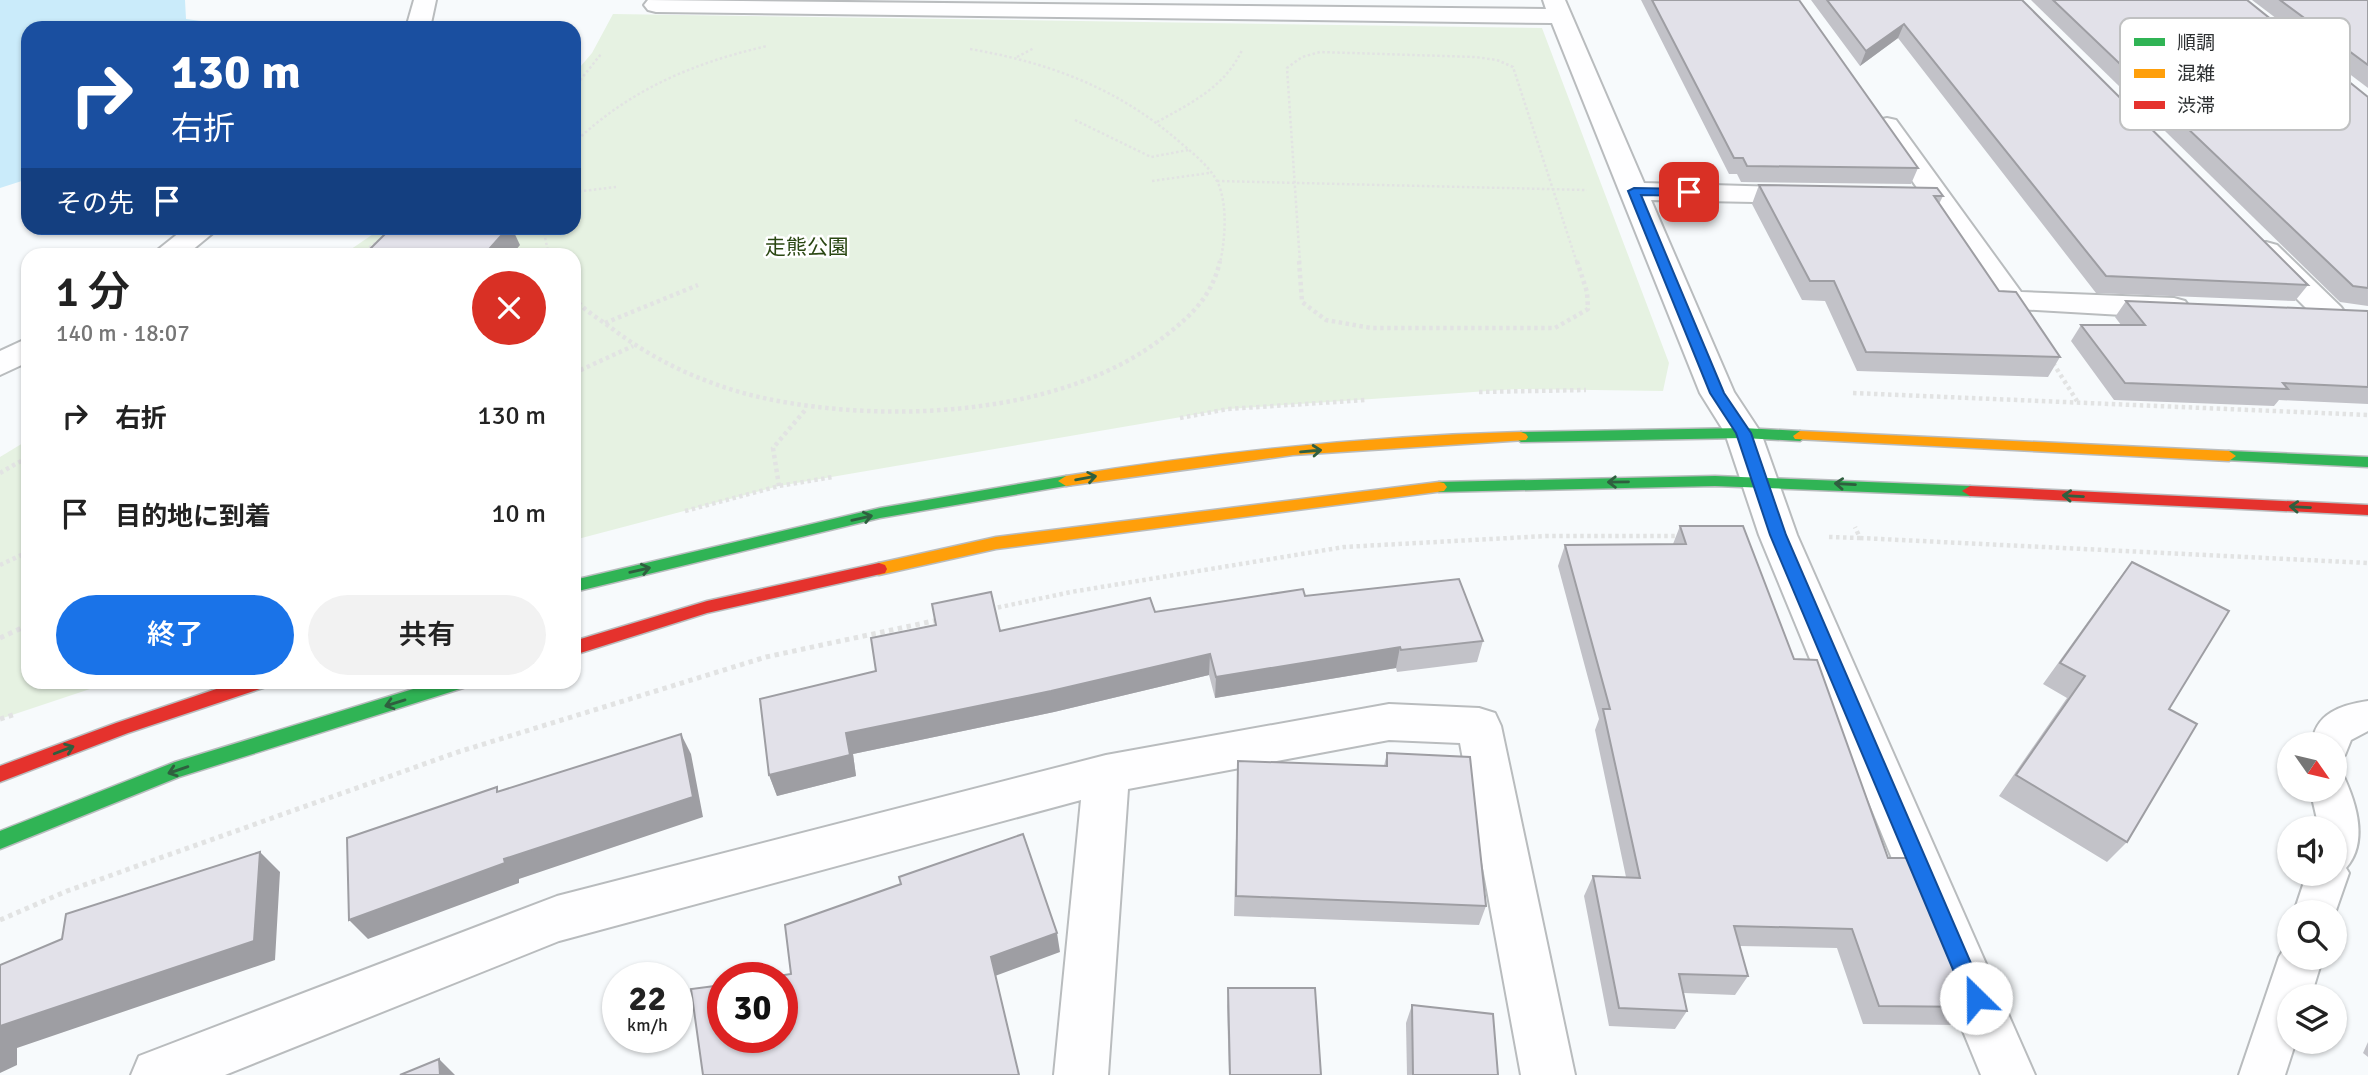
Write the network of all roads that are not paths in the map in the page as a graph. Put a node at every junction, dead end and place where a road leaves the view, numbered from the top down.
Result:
1 (425, 0) edge
2 (660, 0) edge
3 (885, 4) edge
4 (1102, 5) edge
5 (1323, 7) edge
6 (1558, 8) edge
7 (420, 21) edge
8 (1867, 98) edge
9 (1634, 191) junction
10 (1840, 194) edge
11 (194, 235) edge
12 (2251, 236) edge
13 (176, 248) edge
14 (2205, 309) edge
15 (2288, 313) edge
16 (21, 352) edge
17 (0, 365) edge
18 (1743, 433) junction
19 (2368, 462) edge
20 (1760, 482) junction
21 (2368, 510) edge
22 (581, 584) edge
23 (581, 646) edge
24 (239, 689) edge
25 (437, 689) edge
26 (2368, 716) edge
27 (2332, 732) edge
28 (0, 774) edge
29 (1106, 774) junction
30 (0, 840) edge
31 (2297, 970) edge
32 (158, 1075) edge
33 (1081, 1075) edge
34 (1548, 1075) edge
35 (2008, 1075) edge
36 (2262, 1075) edge

1 - 7 street
2 - 3 street
3 - 4 street
4 - 5 street
5 - 6 street
6 - 9 street
8 - 14 street
9 - 10 street
9 - 18 street
11 - 13 street
12 - 15 street
16 - 17 street
18 - 19 street
18 - 20 street
22 -> 18 street
21 -> 20 street
20 -> 23 street
20 - 35 street
28 -> 24 street
25 -> 30 street
26 - 27 lane
29 - 32 street
29 - 33 street
29 - 34 street
31 - 36 lane

